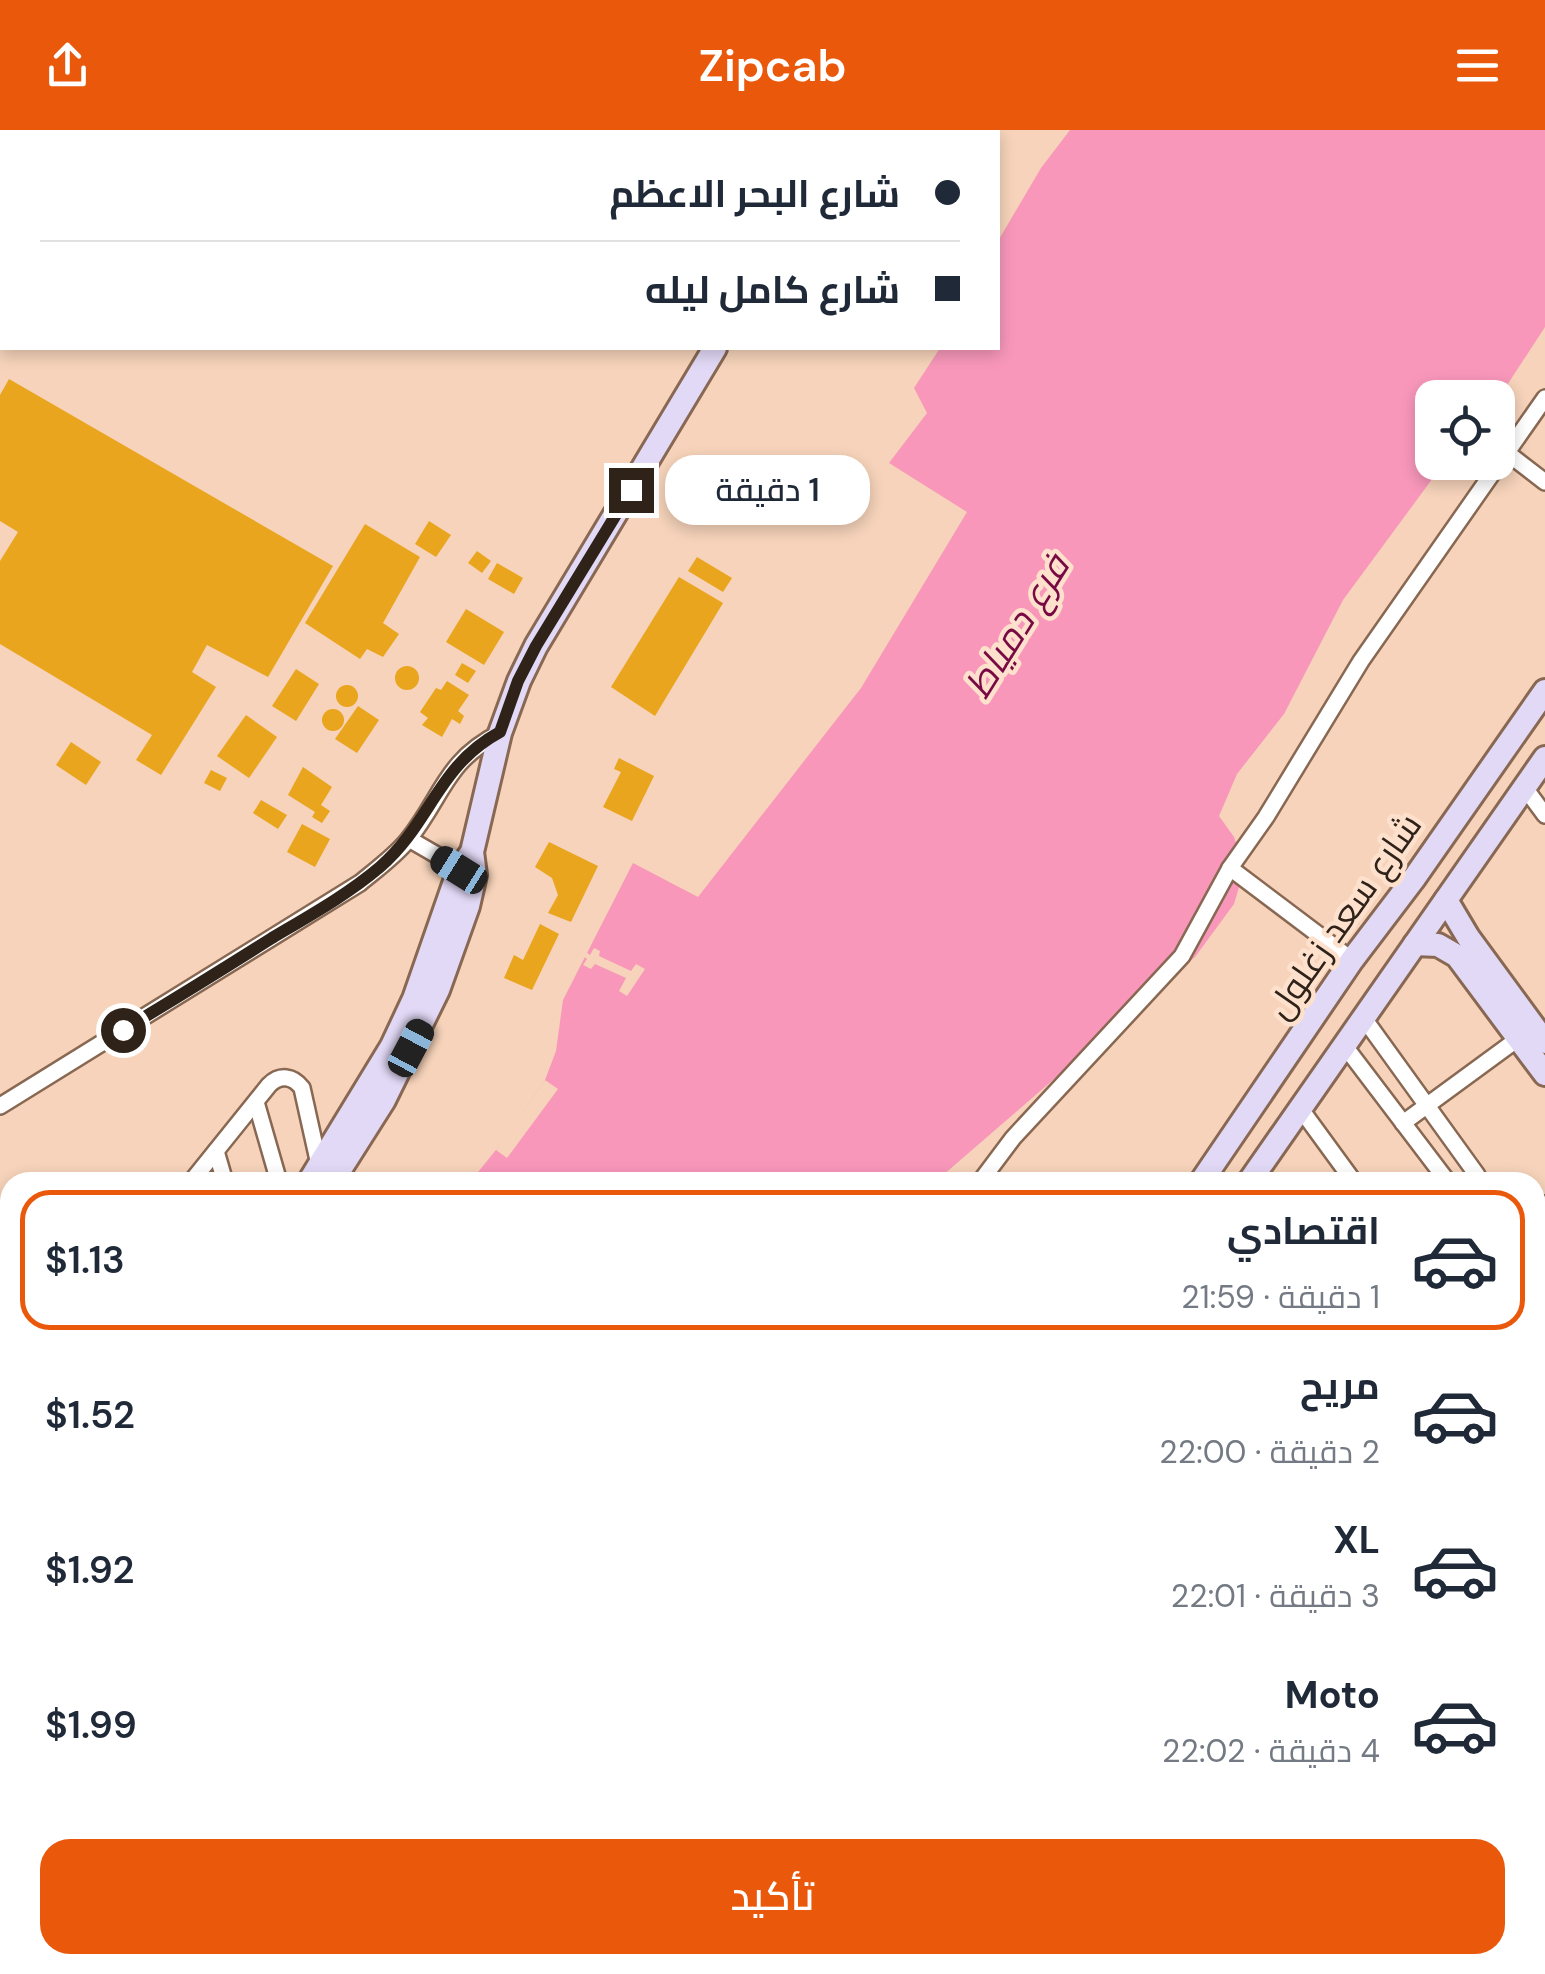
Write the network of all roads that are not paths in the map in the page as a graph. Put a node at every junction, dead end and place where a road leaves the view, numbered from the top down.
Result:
1 (714, 350) edge
2 (1545, 398) edge
3 (1515, 440) edge
4 (1515, 459) edge
5 (1487, 480) edge
6 (1545, 482) edge
7 (1545, 691) edge
8 (500, 732) junction
9 (1545, 758) edge
10 (1525, 788) junction
11 (1545, 815) edge
12 (409, 838) junction
13 (469, 866) junction
14 (1230, 868) junction
15 (1446, 900) junction
16 (1415, 944) junction
17 (1352, 960) junction
18 (1364, 1017) junction
19 (1518, 1038) junction
20 (1545, 1042) edge
21 (1344, 1046) junction
22 (1545, 1074) edge
23 (256, 1102) junction
24 (1428, 1105) junction
25 (0, 1106) edge
26 (1300, 1108) junction
27 (1404, 1123) junction
28 (216, 1151) junction
29 (199, 1172) edge
30 (221, 1172) edge
31 (275, 1172) edge
32 (320, 1172) edge
33 (326, 1172) edge
34 (988, 1172) edge
35 (1208, 1172) edge
36 (1256, 1172) edge
37 (1347, 1172) edge
38 (1441, 1172) edge
39 (1476, 1172) edge

1 - 8 main road
2 - 3 street
4 - 6 street
5 - 14 street
7 - 17 main road, شارع سعد زغلول
8 - 12 street
8 - 13 main road
9 - 10 main road
10 - 11 street
10 - 15 main road
12 - 13 street
12 - 25 street
13 - 33 main road
14 - 17 street
14 - 34 street
15 - 16 main road
15 - 20 main road
16 - 18 main road
16 - 19 main road
17 - 35 main road, شارع سعد زغلول
18 - 21 main road
18 - 24 street
19 - 22 main road
19 - 24 street
21 - 26 main road
21 - 27 street
23 - 28 street
23 - 31 street
23 - 32 street
24 - 27 street
24 - 39 street
26 - 36 main road
26 - 37 street
27 - 38 street
28 - 29 street
28 - 30 street

